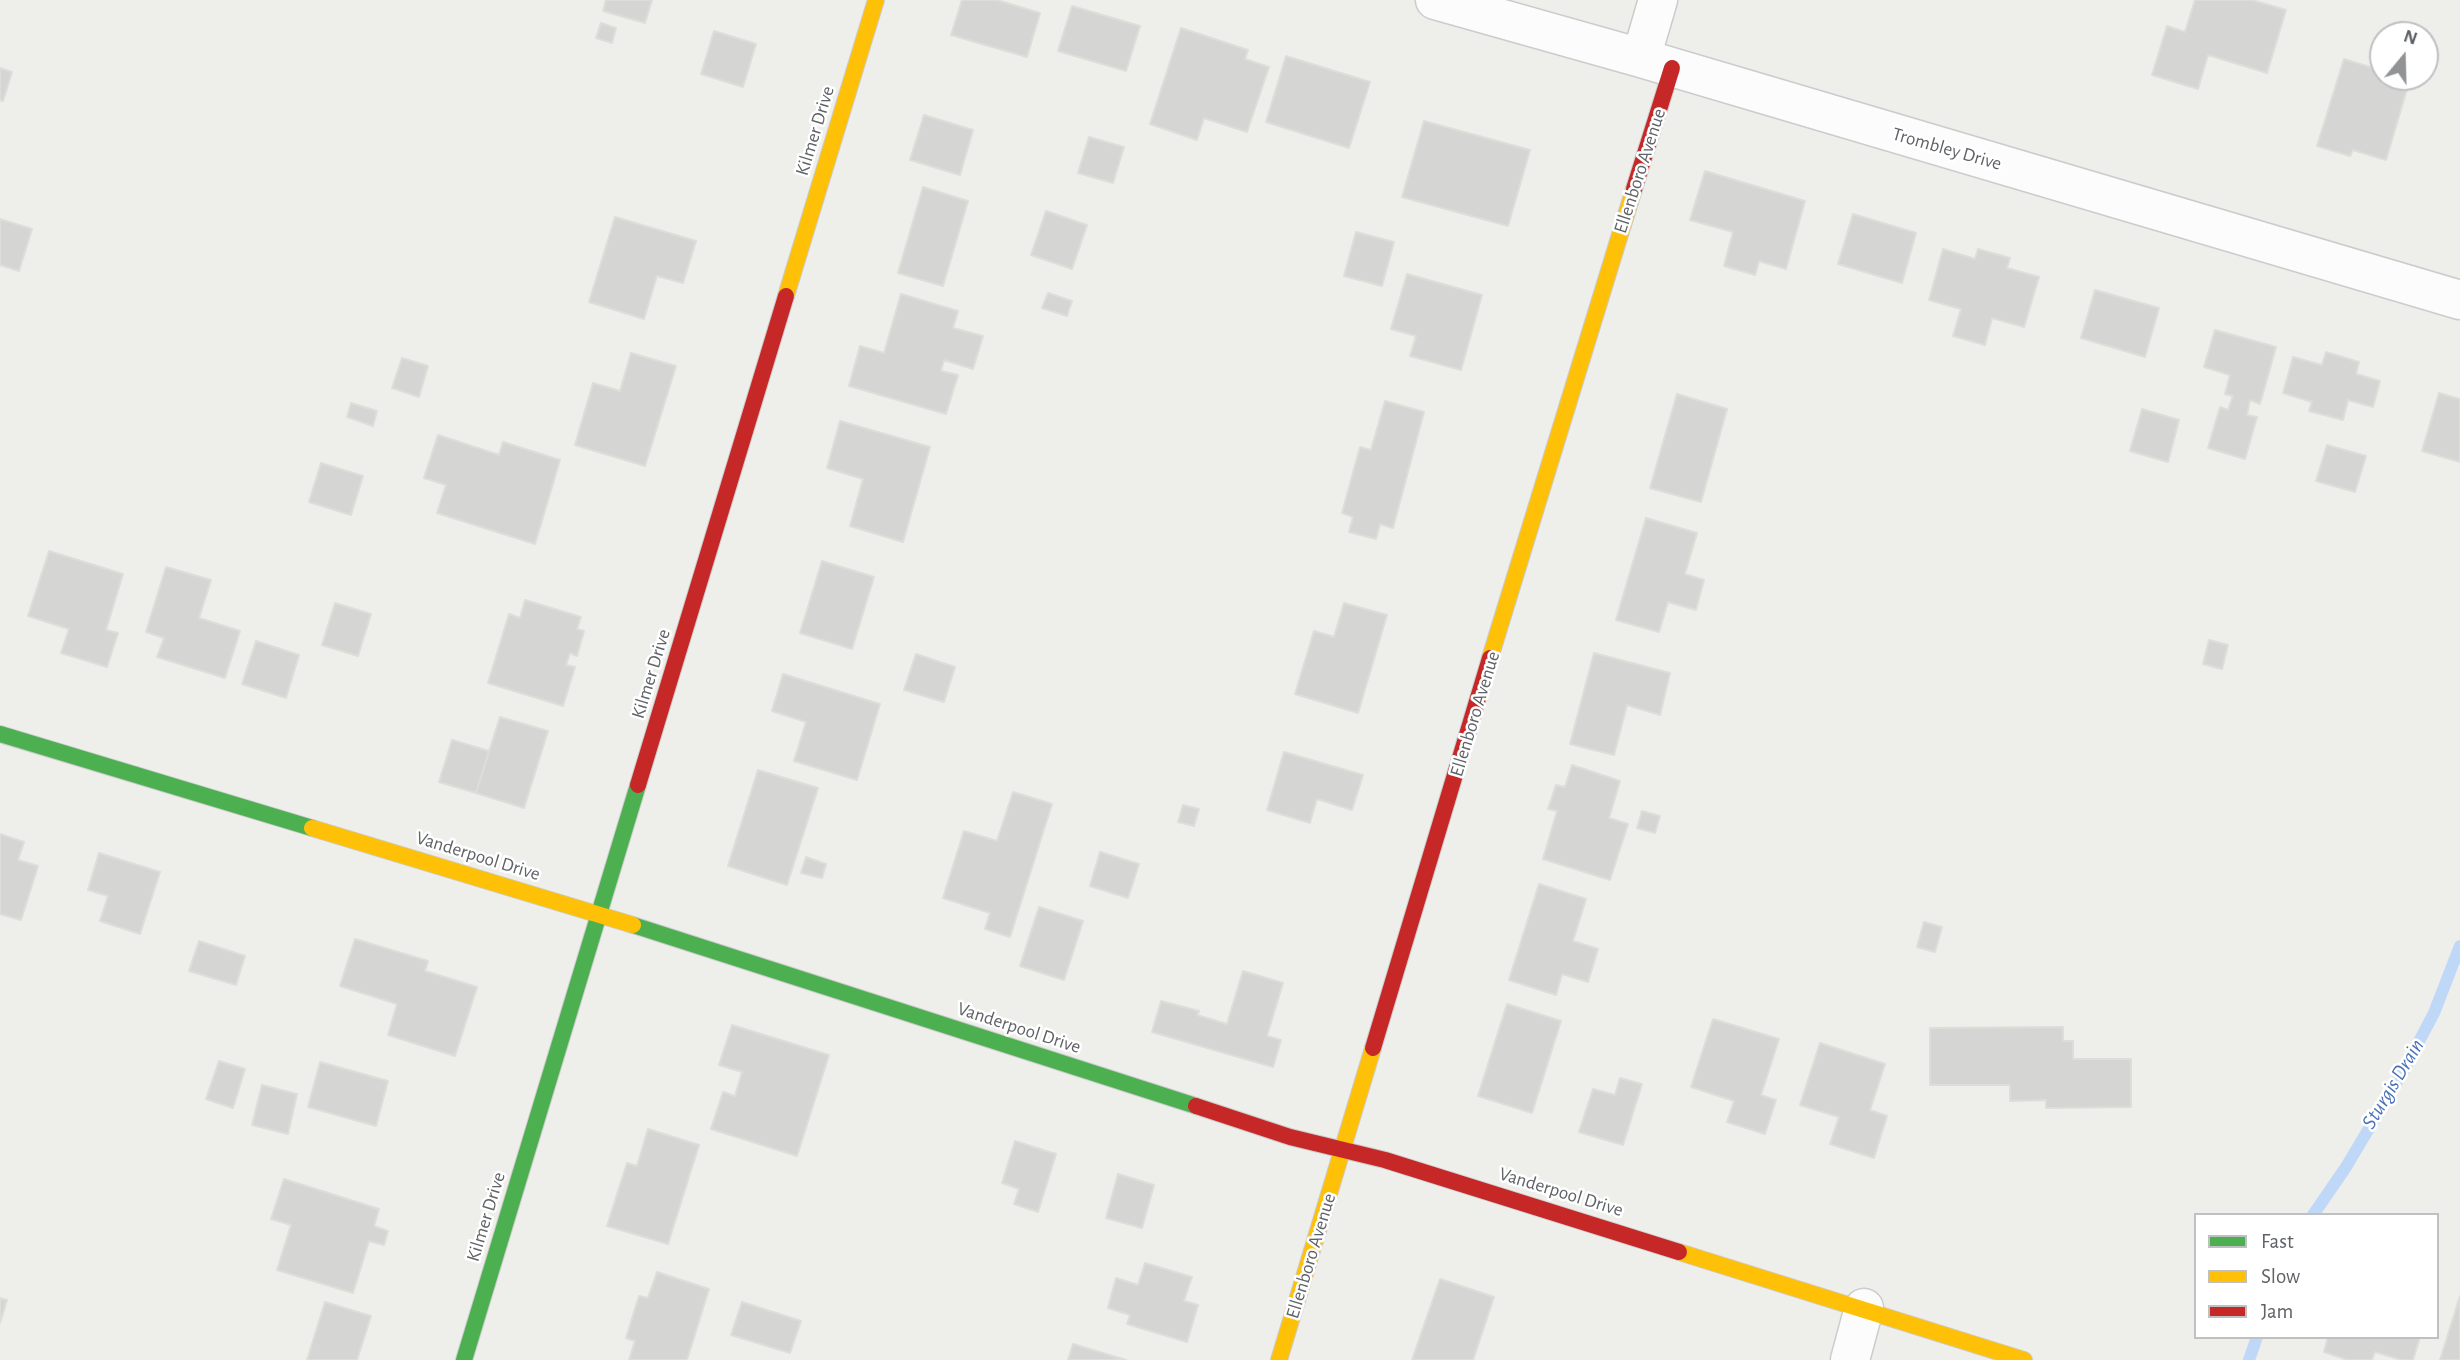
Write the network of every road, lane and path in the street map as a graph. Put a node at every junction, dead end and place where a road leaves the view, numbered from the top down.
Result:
1 (876, 0) edge
2 (1434, 0) edge
3 (1658, 0) edge
4 (1656, 63) junction
5 (2460, 300) edge
6 (0, 734) edge
7 (600, 914) junction
8 (1344, 1150) junction
9 (1864, 1308) junction
10 (464, 1360) edge
11 (1279, 1360) edge
12 (1850, 1360) edge
13 (2024, 1360) edge

1 - 7 street, Kilmer Drive
2 - 4 street, Trombley Drive
3 - 4 street, Ellenboro Avenue
4 - 5 street, Trombley Drive
4 - 8 street, Ellenboro Avenue
6 - 7 street, Vanderpool Drive
7 - 8 street, Vanderpool Drive
7 - 10 street, Kilmer Drive
8 - 9 street, Vanderpool Drive
8 - 11 street, Ellenboro Avenue
9 - 12 street
9 - 13 street, Vanderpool Drive

